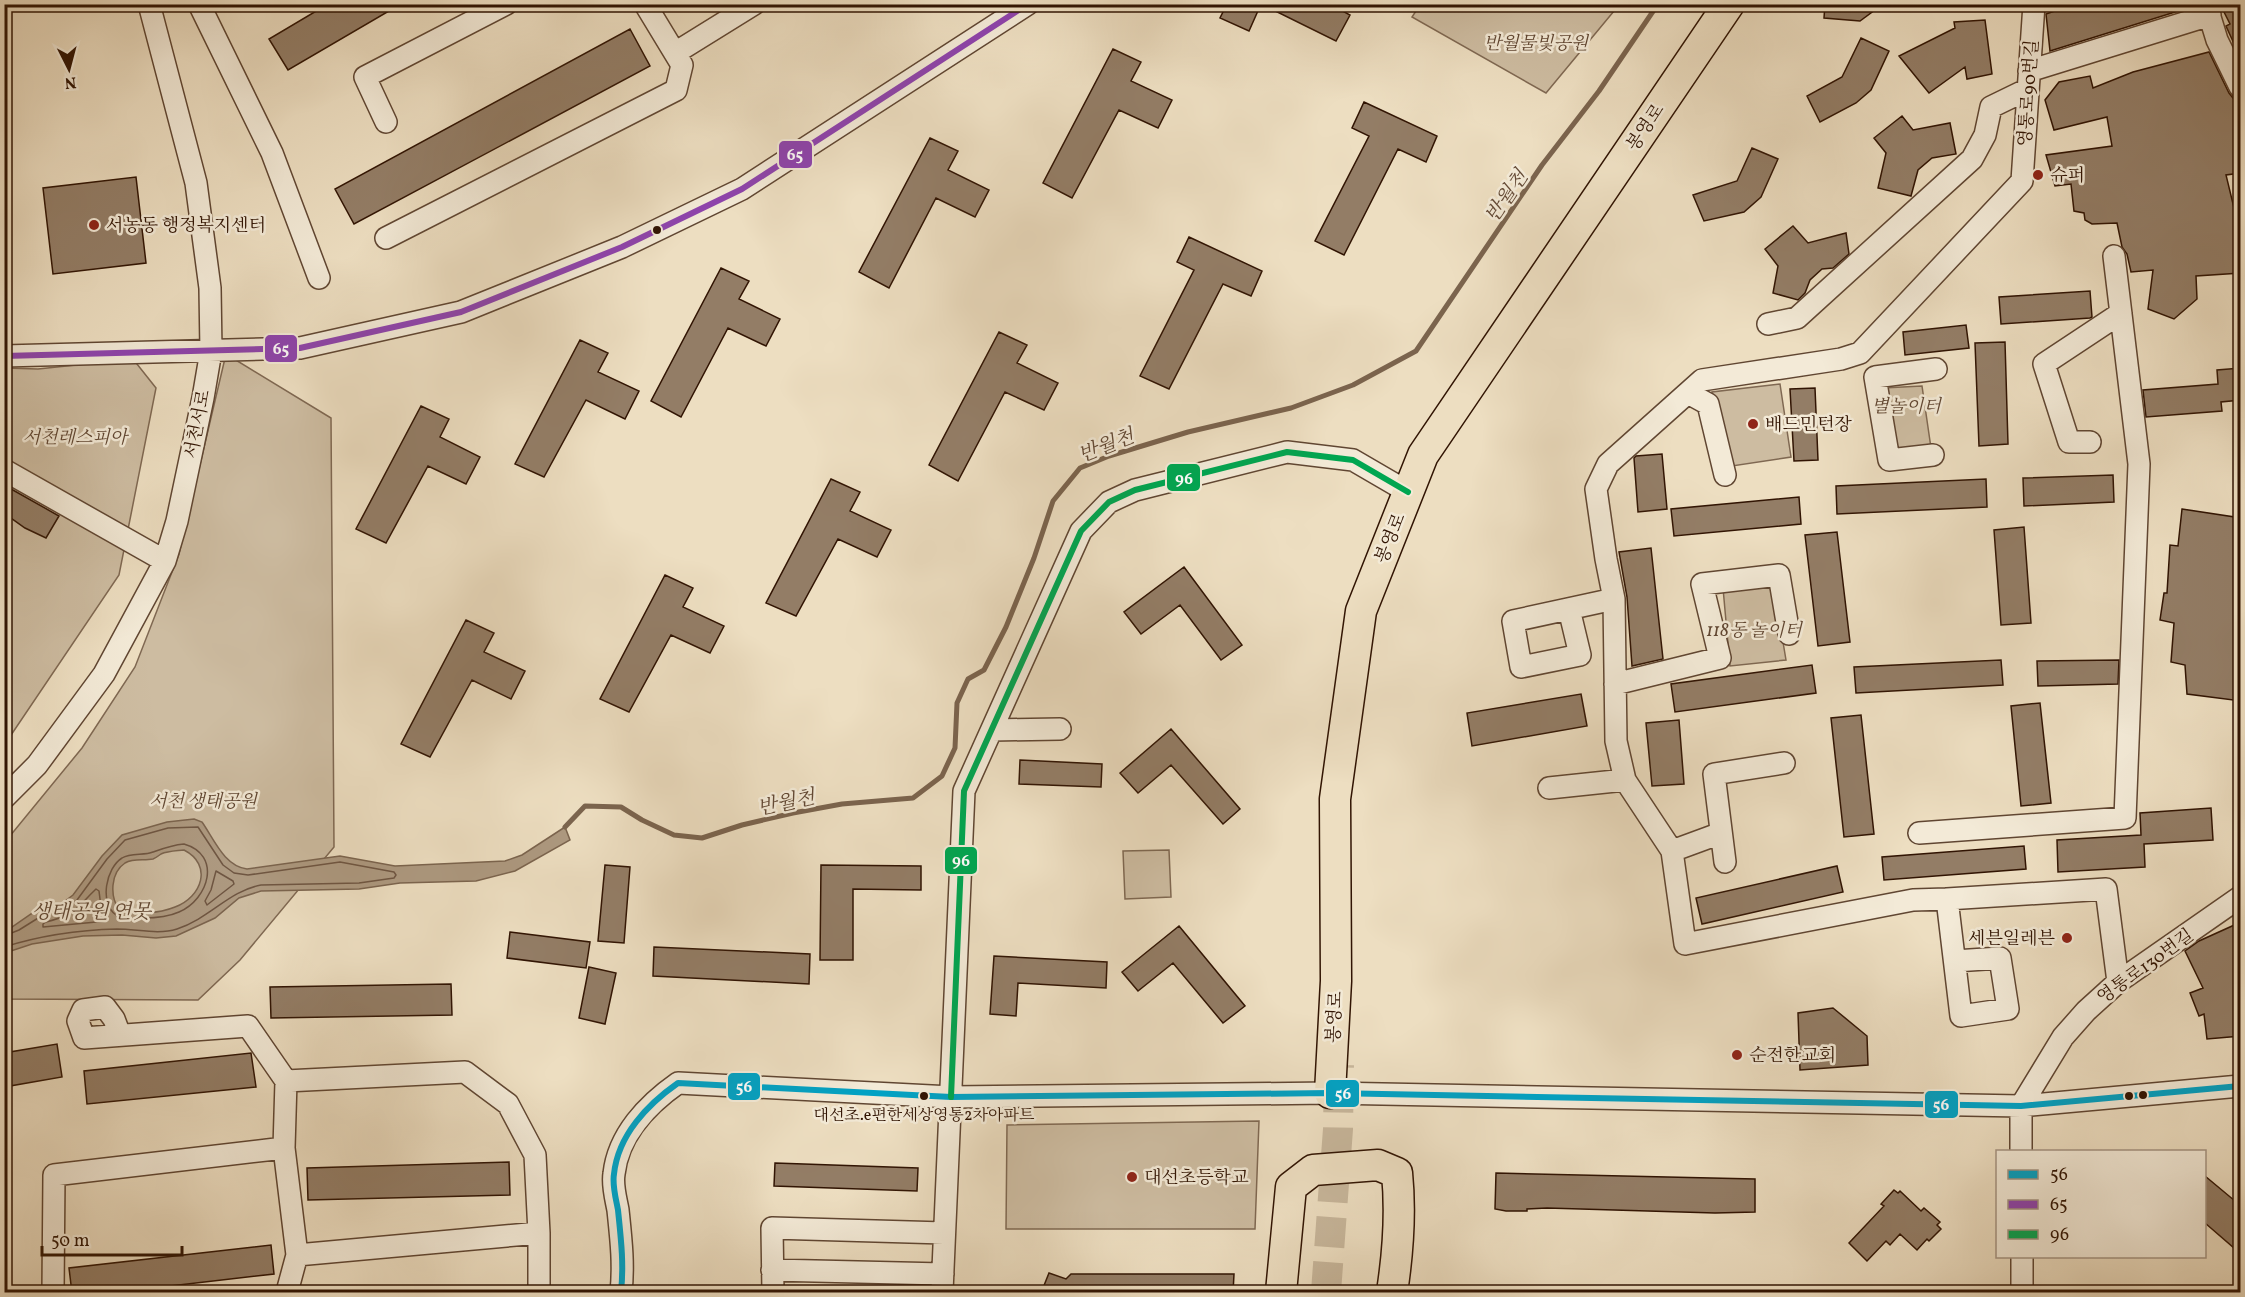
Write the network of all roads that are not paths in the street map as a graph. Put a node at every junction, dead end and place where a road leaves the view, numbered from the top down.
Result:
1 (149, 4) edge
2 (199, 4) edge
3 (506, 4) edge
4 (645, 4) edge
5 (754, 4) edge
6 (1028, 4) edge
7 (1729, 4) edge
8 (2034, 4) edge
9 (2208, 10) edge
10 (675, 53) junction
11 (2029, 80) junction
12 (2241, 87) edge
13 (386, 122) dead end
14 (386, 238) dead end
15 (2114, 256) dead end
16 (319, 278) dead end
17 (2121, 313) junction
18 (1768, 324) dead end
19 (211, 351) junction
20 (4, 356) edge
21 (1936, 369) dead end
22 (1688, 393) junction
23 (2090, 442) dead end
24 (1933, 454) dead end
25 (4, 470) edge
26 (1725, 475) dead end
27 (1408, 492) junction
28 (165, 561) junction
29 (1614, 599) junction
30 (1569, 609) dead end
31 (1789, 634) dead end
32 (1615, 684) junction
33 (1060, 729) dead end
34 (992, 730) junction
35 (1784, 764) dead end
36 (1624, 780) junction
37 (1549, 788) dead end
38 (4, 798) edge
39 (1721, 833) junction
40 (1919, 833) dead end
41 (1672, 850) junction
42 (1725, 862) dead end
43 (2241, 897) edge
44 (1947, 899) junction
45 (1955, 961) dead end
46 (2118, 982) junction
47 (120, 1035) dead end
48 (286, 1080) junction
49 (2241, 1086) edge
50 (1330, 1093) junction
51 (951, 1097) junction
52 (2021, 1106) junction
53 (284, 1148) junction
54 (2021, 1150) edge
55 (539, 1233) junction
56 (944, 1233) junction
57 (297, 1255) junction
58 (2022, 1258) edge
59 (772, 1270) junction
60 (942, 1283) edge
61 (53, 1293) edge
62 (287, 1293) edge
63 (539, 1293) edge
64 (621, 1293) edge
65 (773, 1293) edge
66 (1281, 1293) edge
67 (1392, 1293) edge
68 (2022, 1293) edge

1 - 19 street, 서천서로
2 - 16 street
3 - 13 street
4 - 10 street
5 - 10 street
6 - 19 street
7 - 27 highway, 봉영로
8 - 11 street, 영통로90번길
9 - 11 street
9 - 12 street
10 - 14 street
11 - 18 street
11 - 22 street, 영통로90번길
15 - 17 street
17 - 23 street
17 - 40 street
19 - 20 street
19 - 28 street, 서천서로
21 - 24 street
22 - 26 street
22 - 29 street
25 - 28 street
27 - 34 street
27 - 50 highway, 봉영로
28 - 38 street, 서천서로
29 - 30 street
29 - 32 street
31 - 32 street
32 - 36 street
33 - 34 street
34 - 51 street
35 - 39 street
36 - 37 street
36 - 41 street
39 - 41 street
39 - 42 street
41 - 44 street
43 - 46 street, 영통로130번길
44 - 45 street
44 - 46 street
46 - 52 street, 영통로130번길
47 - 48 street
48 - 53 street
48 - 55 street
49 - 52 street
50 - 51 street
50 - 52 street
51 - 56 street
51 - 64 street
52 - 54 street
53 - 57 street
53 - 61 street
55 - 57 street
55 - 63 street
56 - 59 street
56 - 60 street
57 - 62 street
58 - 68 street
59 - 60 street
59 - 65 street
66 - 67 highway

